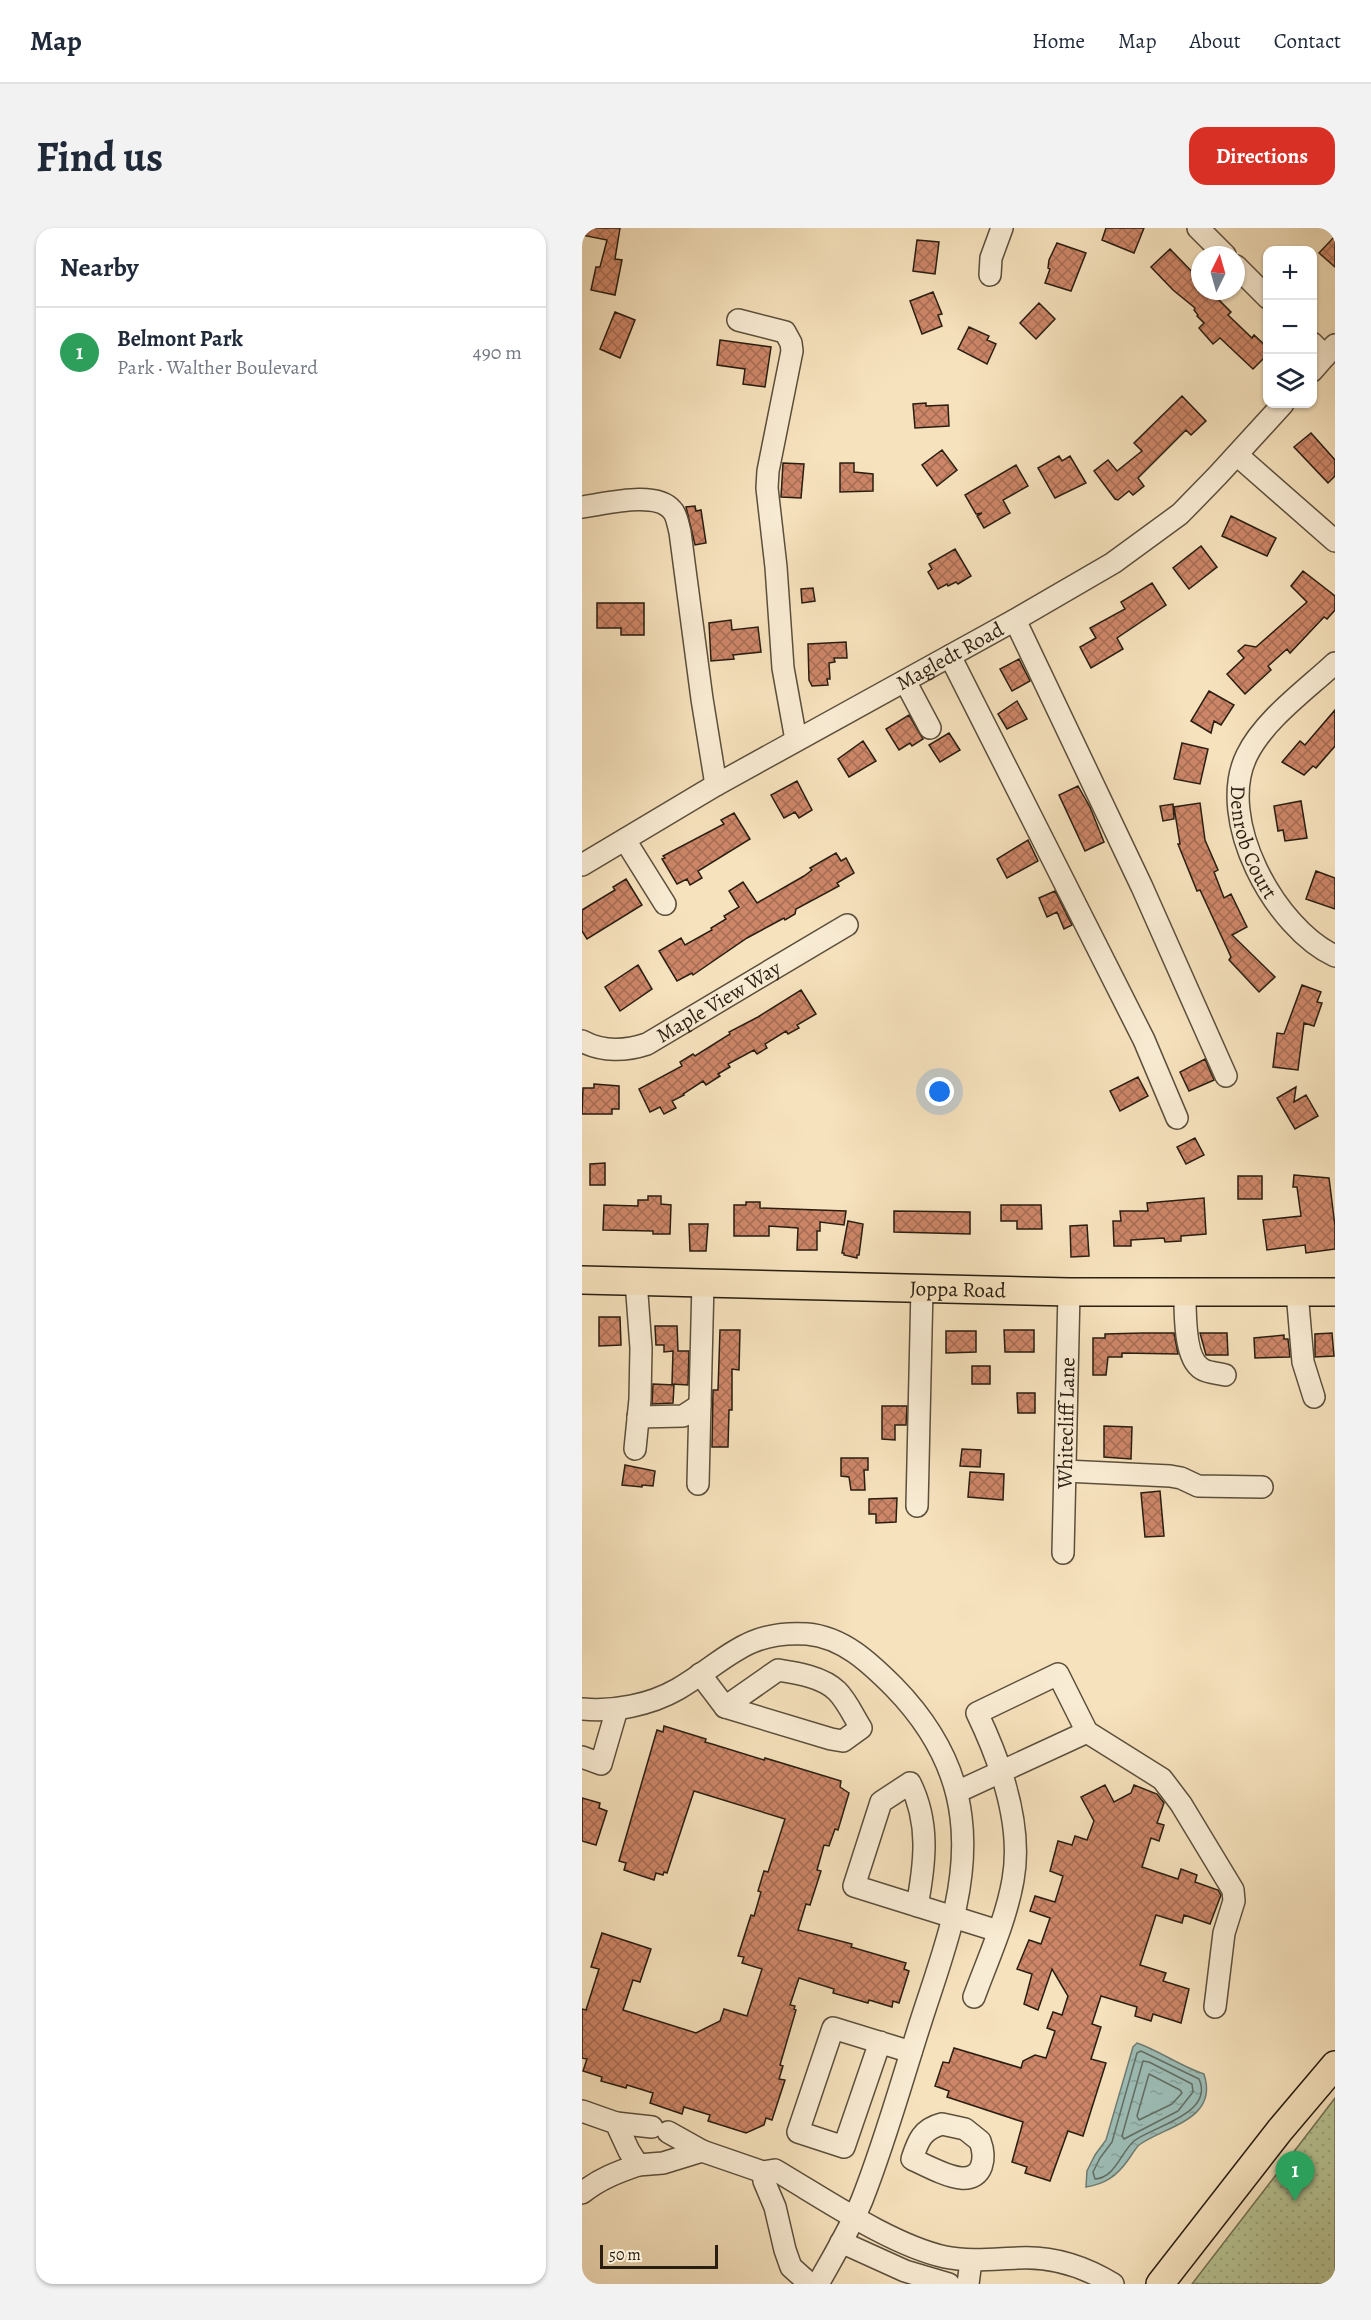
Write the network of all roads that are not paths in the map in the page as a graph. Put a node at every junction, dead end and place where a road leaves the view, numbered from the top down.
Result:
1 (1002, 228) edge
2 (1198, 228) edge
3 (1216, 246) edge
4 (990, 275) dead end
5 (1245, 275) edge
6 (1263, 293) edge
7 (738, 320) dead end
8 (1279, 408) edge
9 (1237, 456) junction
10 (582, 507) edge
11 (1335, 541) edge
12 (1015, 620) junction
13 (950, 656) junction
14 (1335, 663) edge
15 (905, 681) junction
16 (930, 728) dead end
17 (796, 740) junction
18 (716, 785) junction
19 (626, 840) junction
20 (582, 865) edge
21 (665, 904) dead end
22 (847, 925) dead end
23 (1335, 956) edge
24 (582, 1041) edge
25 (1226, 1076) dead end
26 (1177, 1118) dead end
27 (582, 1280) edge
28 (636, 1281) junction
29 (703, 1282) junction
30 (922, 1288) junction
31 (1069, 1292) junction
32 (1185, 1292) junction
33 (1297, 1292) junction
34 (1335, 1292) edge
35 (1225, 1375) dead end
36 (1314, 1397) dead end
37 (700, 1405) junction
38 (639, 1417) junction
39 (635, 1449) dead end
40 (1065, 1471) junction
41 (698, 1484) dead end
42 (1262, 1487) dead end
43 (917, 1506) dead end
44 (1063, 1553) dead end
45 (700, 1674) junction
46 (725, 1707) junction
47 (582, 1709) edge
48 (617, 1709) junction
49 (1087, 1732) junction
50 (582, 1757) edge
51 (1002, 1771) junction
52 (957, 1792) junction
53 (917, 1906) junction
54 (954, 1917) junction
55 (998, 1932) junction
56 (974, 1997) dead end
57 (1215, 2007) dead end
58 (879, 2042) junction
59 (911, 2052) junction
60 (1335, 2066) edge
61 (582, 2111) edge
62 (616, 2122) junction
63 (880, 2149) junction
64 (702, 2151) junction
65 (912, 2160) dead end
66 (639, 2166) junction
67 (763, 2172) junction
68 (801, 2185) junction
69 (582, 2193) edge
70 (775, 2207) junction
71 (854, 2216) junction
72 (841, 2242) junction
73 (971, 2261) junction
74 (810, 2284) edge
75 (818, 2284) edge
76 (949, 2284) edge
77 (968, 2284) edge
78 (1113, 2284) edge
79 (1160, 2284) edge

1 - 4 street
2 - 3 street
5 - 6 street
7 - 17 street
8 - 9 street, Magledt Road
9 - 11 street
9 - 12 street, Magledt Road
10 - 18 street
12 - 13 street, Magledt Road
12 - 25 street
13 - 15 street, Magledt Road
13 - 26 street
14 - 23 street, Denrob Court
15 - 16 street
15 - 17 street, Magledt Road
17 - 18 street, Magledt Road
18 - 19 street, Magledt Road
19 - 20 street, Magledt Road
19 - 21 street
22 - 24 street, Maple View Way
27 - 28 main road, Joppa Road
28 - 29 main road, Joppa Road
28 - 38 street
29 - 30 main road, Joppa Road
29 - 37 street
30 - 31 main road, Joppa Road
30 - 43 street
31 - 32 main road, Joppa Road
31 - 40 street, Whitecliff Lane
32 - 33 main road, Joppa Road
32 - 35 street
33 - 34 main road, Joppa Road
33 - 36 street
37 - 38 street
37 - 41 street
38 - 39 street
40 - 42 street
40 - 44 street, Whitecliff Lane
45 - 46 street
45 - 48 street
45 - 52 street
46 - 46 street
47 - 48 street
48 - 50 street
49 - 51 street
49 - 51 street
49 - 57 street
51 - 52 street
51 - 55 street
52 - 54 street
53 - 53 street
53 - 54 street
54 - 55 street
54 - 59 street
55 - 56 street
58 - 58 street
58 - 59 street
59 - 63 street
60 - 79 main road
61 - 62 street
62 - 64 street
62 - 66 street
63 - 65 street
63 - 71 street
64 - 66 street
64 - 67 street
66 - 69 street
67 - 68 street
67 - 70 street
68 - 70 street
68 - 71 street
70 - 74 street
71 - 72 street
71 - 73 street
72 - 75 street
72 - 76 street
73 - 77 street
73 - 78 street

